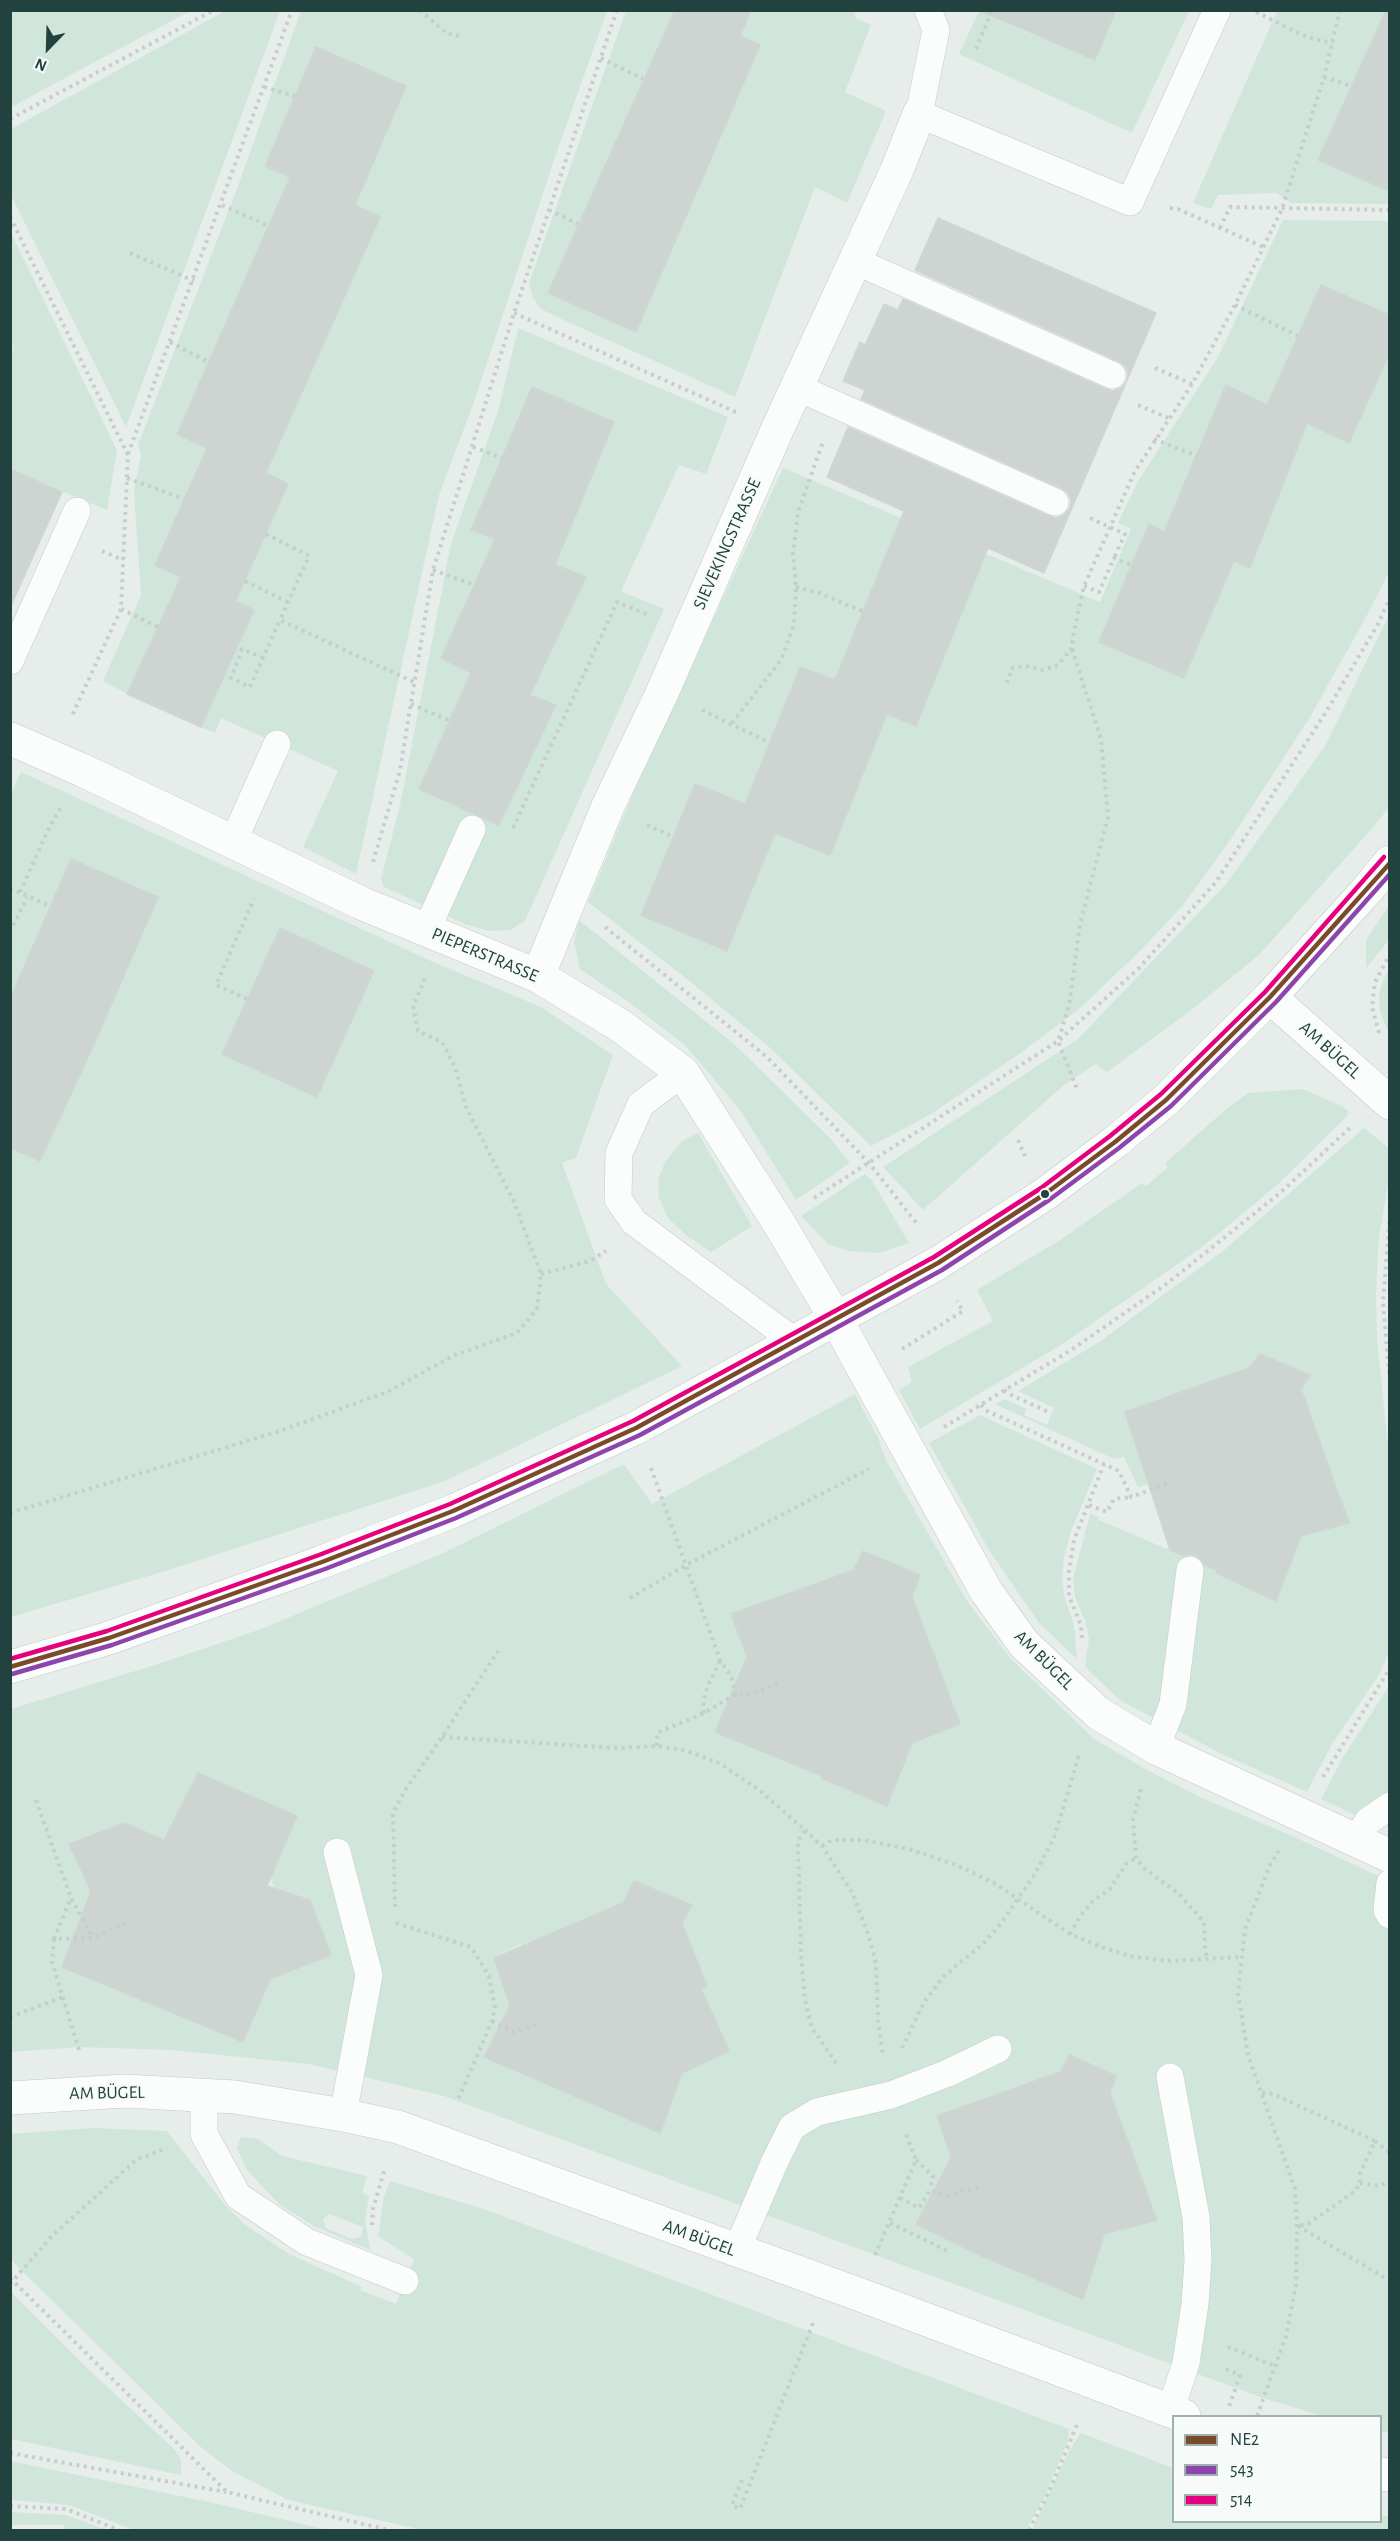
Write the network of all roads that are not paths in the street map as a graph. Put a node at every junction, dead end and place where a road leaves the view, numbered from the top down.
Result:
1 (928, 10) edge
2 (1217, 10) edge
3 (919, 114) junction
4 (855, 261) junction
5 (1112, 375) dead end
6 (796, 387) junction
7 (1055, 502) road end
8 (77, 511) dead end
9 (10, 661) edge
10 (11, 739) edge
11 (277, 744) dead end
12 (472, 829) road end
13 (233, 843) junction
14 (1389, 862) edge
15 (435, 933) junction
16 (538, 976) junction
17 (1270, 997) junction
18 (683, 1073) junction
19 (1386, 1101) edge
20 (836, 1319) junction
21 (794, 1341) junction
22 (1190, 1570) dead end
23 (10, 1666) edge
24 (1156, 1748) junction
25 (1389, 1806) edge
26 (1355, 1841) junction
27 (337, 1852) dead end
28 (1389, 1856) edge
29 (1389, 1883) edge
30 (1389, 1915) edge
31 (998, 2049) dead end
32 (1170, 2077) dead end
33 (204, 2095) junction
34 (10, 2098) edge
35 (343, 2115) junction
36 (736, 2252) junction
37 (405, 2281) dead end
38 (1177, 2414) edge

1 - 3 lane
2 - 3 lane
3 - 4 street, SIEVEKINGSTRASSE
4 - 5 lane
4 - 6 street, SIEVEKINGSTRASSE
6 - 7 lane
6 - 16 street, SIEVEKINGSTRASSE
8 - 9 lane
10 - 13 street, PIEPERSTRASSE
11 - 13 lane
12 - 15 lane
13 - 15 street, PIEPERSTRASSE
14 - 17 street
15 - 16 street, PIEPERSTRASSE
16 - 18 street, PIEPERSTRASSE
17 - 19 street, AM BÜGEL
17 - 20 street
18 - 20 street, PIEPERSTRASSE
18 - 21 lane
20 - 21 street
20 - 24 street, AM BÜGEL
21 - 23 street
22 - 24 lane
24 - 26 street, AM BÜGEL
25 - 26 lane
26 - 28 street, AM BÜGEL
27 - 35 lane
29 - 30 lane
31 - 36 lane
32 - 38 lane
33 - 34 street, AM BÜGEL
33 - 35 street, AM BÜGEL
33 - 37 lane
35 - 36 street, AM BÜGEL
36 - 38 street, AM BÜGEL

